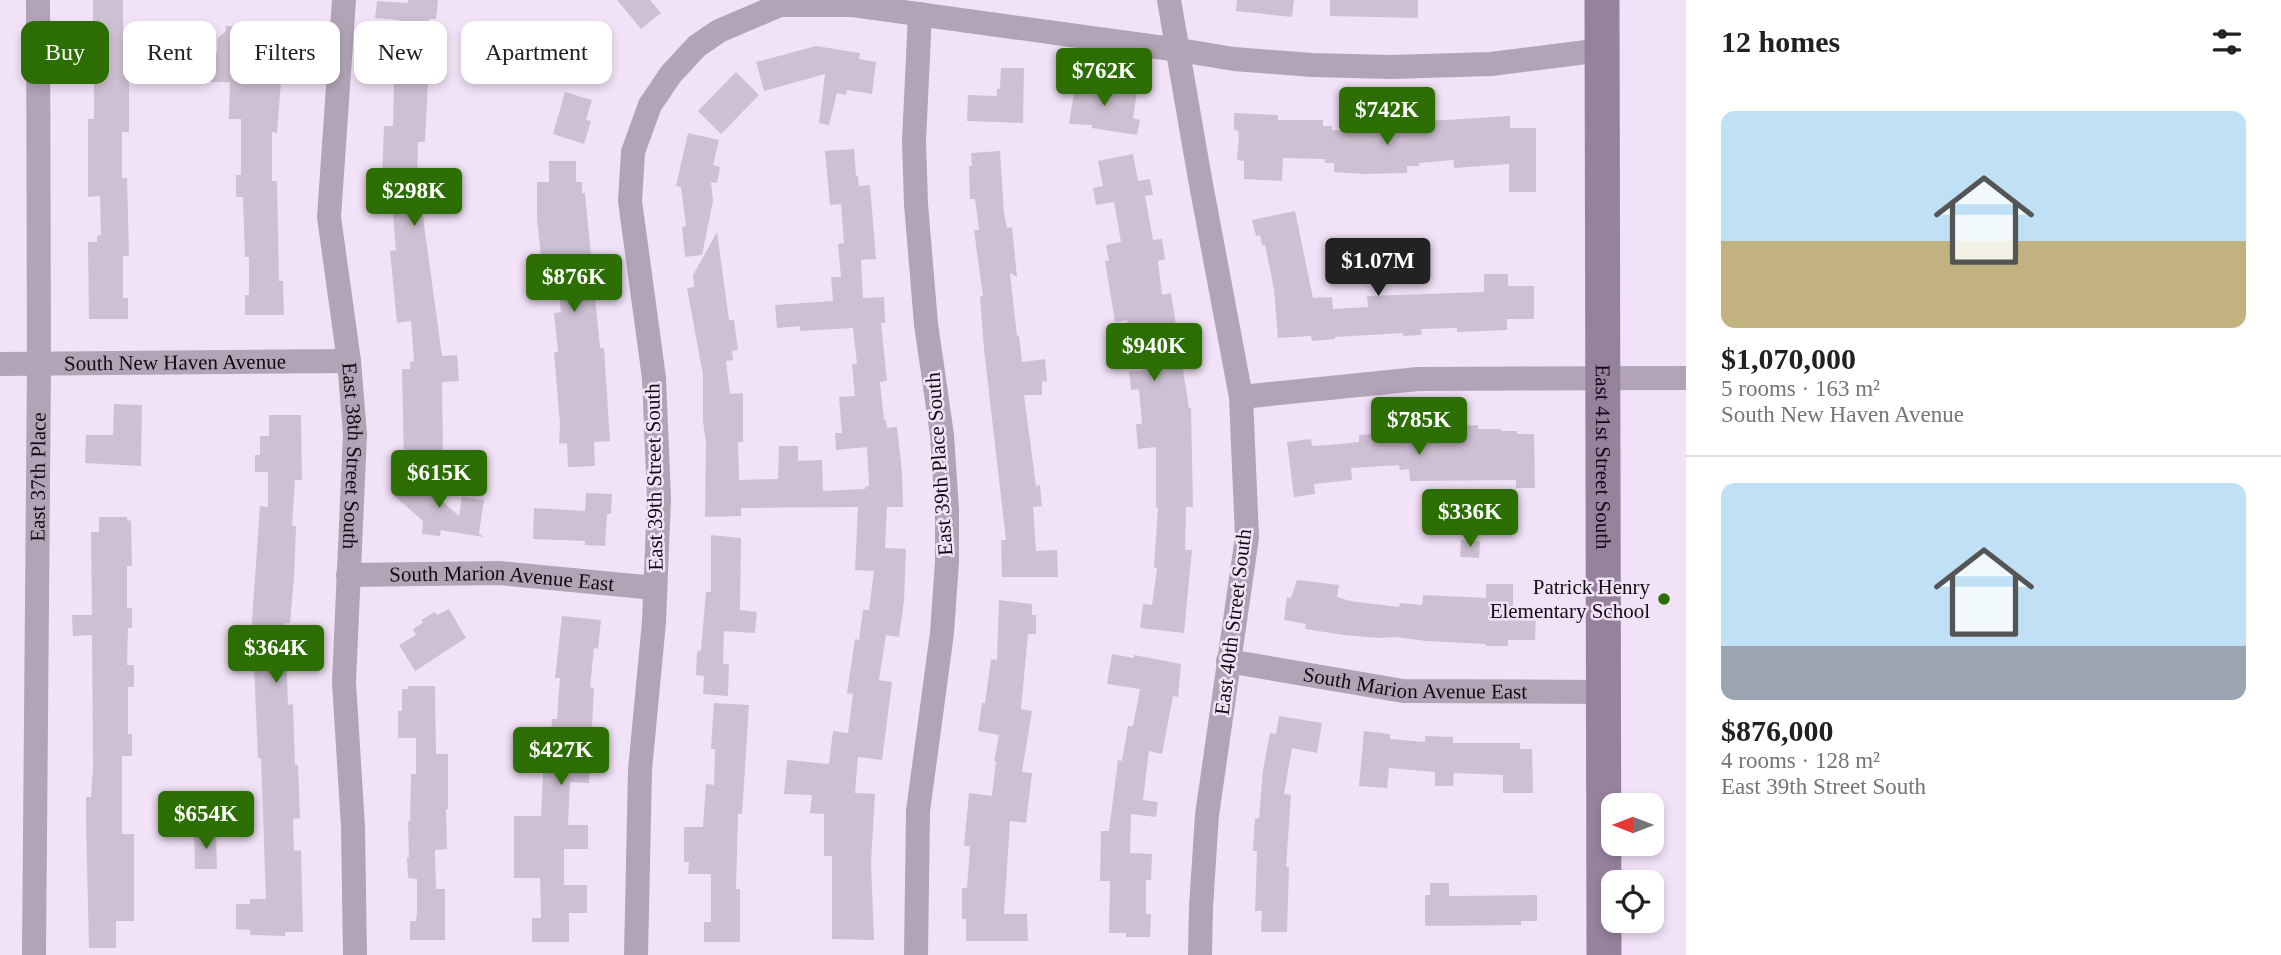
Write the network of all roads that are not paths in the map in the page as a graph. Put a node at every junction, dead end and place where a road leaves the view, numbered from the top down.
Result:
1 (38, 0) edge
2 (344, 0) edge
3 (1169, 0) edge
4 (1602, 0) edge
5 (920, 14) junction
6 (1179, 50) junction
7 (1602, 50) junction
8 (349, 361) junction
9 (0, 364) edge
10 (38, 364) junction
11 (1686, 379) edge
12 (1604, 380) junction
13 (1241, 397) junction
14 (348, 575) junction
15 (655, 588) junction
16 (1228, 661) junction
17 (1602, 692) junction
18 (34, 955) edge
19 (355, 955) edge
20 (636, 955) edge
21 (916, 955) edge
22 (1200, 955) edge
23 (1604, 955) edge

1 - 10 street, East 37th Place
2 - 8 street, East 38th Street South
3 - 6 street, East 40th Street South
4 - 7 main road, East 41st Street South
5 - 6 street, East 39th Street South
5 - 15 street, East 39th Street South
5 - 21 street, East 39th Place South
6 - 7 street, East 39th Street South
6 - 13 street, East 40th Street South
7 - 12 main road, East 41st Street South
8 - 10 street, South New Haven Avenue
8 - 14 street, East 38th Street South
9 - 10 street, South New Haven Avenue
10 - 18 street, East 37th Place
11 - 12 street
12 - 13 street
12 - 17 main road, East 41st Street South
13 - 16 street, East 40th Street South
14 - 15 street, South Marion Avenue East
14 - 19 street, East 38th Street South
15 - 20 street, East 39th Street South
16 - 17 street, South Marion Avenue East
16 - 22 street, East 40th Street South
17 - 23 main road, East 41st Street South

